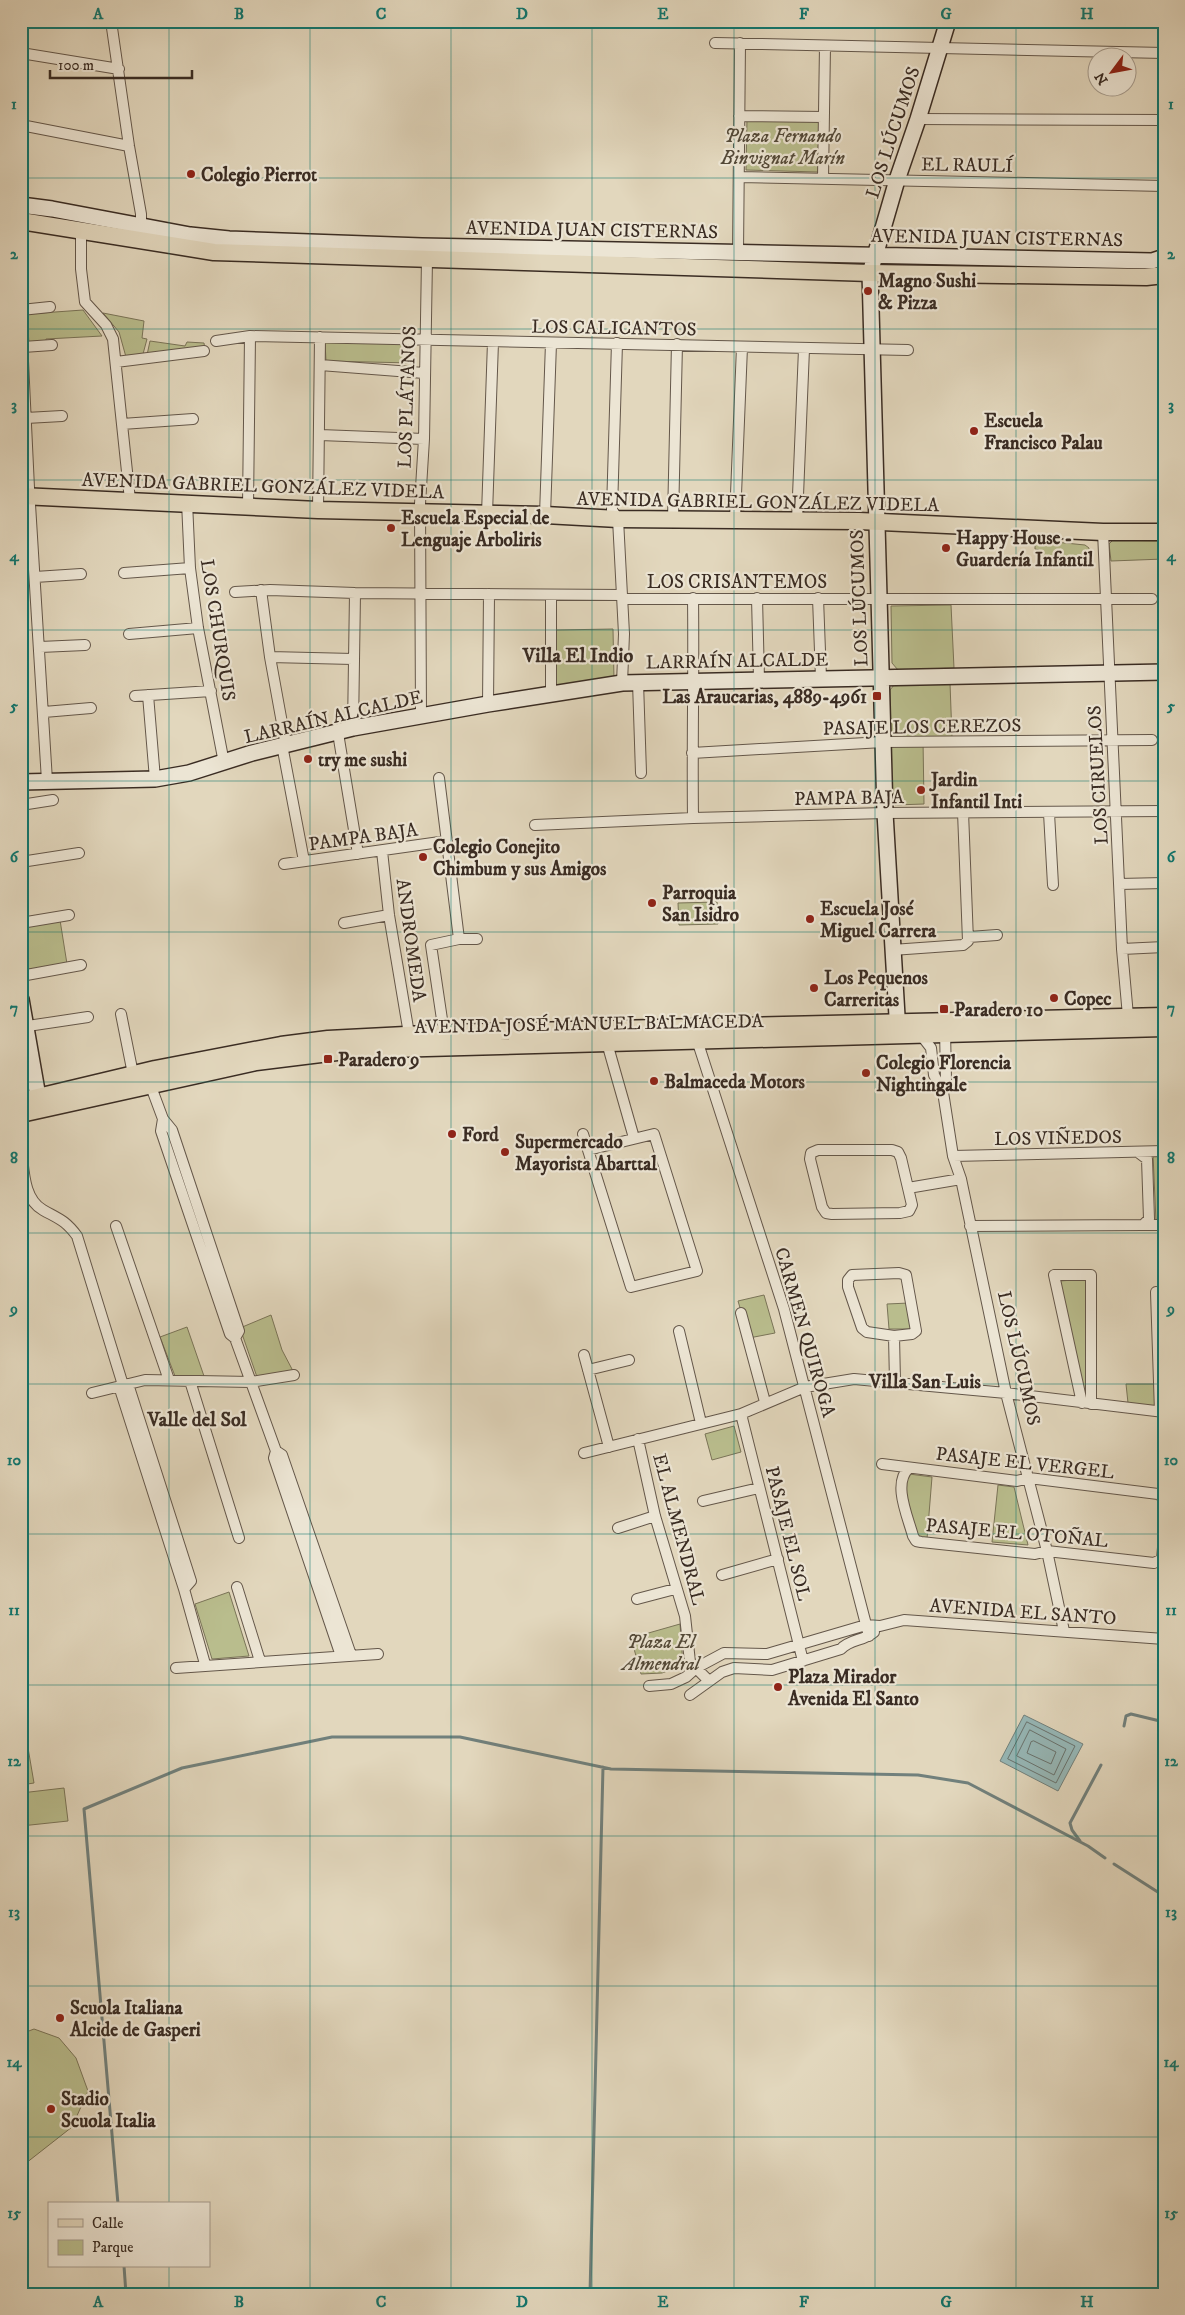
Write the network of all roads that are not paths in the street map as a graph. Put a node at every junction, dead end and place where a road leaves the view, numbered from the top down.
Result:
1 (23, 21) edge
2 (111, 21) edge
3 (948, 21) edge
4 (21, 25) edge
5 (715, 43) dead end
6 (740, 43) junction
7 (825, 46) junction
8 (940, 47) junction
9 (21, 53) edge
10 (1164, 53) edge
11 (119, 69) junction
12 (740, 116) junction
13 (824, 117) junction
14 (918, 119) junction
15 (1164, 120) edge
16 (21, 125) edge
17 (129, 146) junction
18 (739, 177) junction
19 (823, 178) junction
20 (897, 180) junction
21 (1164, 186) edge
22 (21, 205) edge
23 (21, 221) edge
24 (141, 226) junction
25 (81, 231) junction
26 (738, 252) junction
27 (876, 254) junction
28 (1164, 257) edge
29 (427, 259) junction
30 (870, 272) junction
31 (1164, 275) edge
32 (50, 307) dead end
33 (21, 310) edge
34 (21, 319) edge
35 (250, 336) junction
36 (320, 337) junction
37 (426, 339) junction
38 (216, 341) dead end
39 (493, 342) junction
40 (552, 343) junction
41 (617, 343) junction
42 (678, 344) junction
43 (52, 345) dead end
44 (23, 347) junction
45 (742, 348) junction
46 (804, 349) junction
47 (873, 349) junction
48 (908, 350) dead end
49 (204, 352) dead end
50 (116, 362) junction
51 (320, 366) junction
52 (424, 373) junction
53 (62, 416) dead end
54 (26, 418) junction
55 (192, 419) dead end
56 (122, 424) junction
57 (320, 434) junction
58 (424, 439) junction
59 (25, 496) edge
60 (130, 500) junction
61 (187, 502) junction
62 (248, 506) junction
63 (318, 510) junction
64 (420, 512) junction
65 (487, 514) junction
66 (545, 515) junction
67 (618, 519) junction
68 (673, 519) junction
69 (735, 519) junction
70 (797, 520) junction
71 (876, 522) junction
72 (1103, 532) junction
73 (1164, 532) edge
74 (190, 568) junction
75 (124, 573) dead end
76 (81, 574) dead end
77 (35, 577) junction
78 (261, 590) junction
79 (235, 592) dead end
80 (355, 593) junction
81 (421, 594) junction
82 (489, 594) junction
83 (551, 596) junction
84 (622, 597) junction
85 (693, 598) junction
86 (757, 598) junction
87 (818, 598) junction
88 (879, 598) junction
89 (1106, 599) junction
90 (1152, 599) dead end
91 (198, 628) junction
92 (129, 634) dead end
93 (86, 645) dead end
94 (40, 647) junction
95 (270, 657) junction
96 (353, 659) junction
97 (1164, 672) edge
98 (1110, 675) junction
99 (822, 678) junction
100 (882, 678) junction
101 (759, 679) junction
102 (694, 681) junction
103 (638, 682) junction
104 (622, 683) junction
105 (211, 690) junction
106 (148, 695) junction
107 (551, 695) junction
108 (135, 696) dead end
109 (488, 704) junction
110 (91, 708) dead end
111 (44, 712) junction
112 (421, 715) junction
113 (353, 728) junction
114 (338, 733) junction
115 (1152, 740) dead end
116 (883, 742) junction
117 (1113, 742) junction
118 (284, 745) junction
119 (692, 753) junction
120 (224, 763) junction
121 (642, 773) dead end
122 (439, 778) dead end
123 (155, 779) junction
124 (48, 780) junction
125 (21, 782) edge
126 (53, 800) dead end
127 (21, 805) edge
128 (1164, 811) edge
129 (963, 812) junction
130 (1116, 812) junction
131 (884, 813) junction
132 (1049, 813) junction
133 (693, 818) junction
134 (535, 825) dead end
135 (447, 842) junction
136 (382, 850) junction
137 (79, 853) dead end
138 (358, 854) junction
139 (21, 862) edge
140 (304, 862) junction
141 (284, 864) dead end
142 (1164, 883) edge
143 (1119, 884) junction
144 (1053, 885) dead end
145 (69, 915) dead end
146 (389, 915) junction
147 (21, 923) edge
148 (344, 923) dead end
149 (997, 935) dead end
150 (969, 937) junction
151 (459, 939) junction
152 (477, 940) dead end
153 (1164, 947) edge
154 (1122, 949) junction
155 (892, 950) junction
156 (81, 965) dead end
157 (21, 976) edge
158 (21, 999) edge
159 (121, 1014) dead end
160 (1128, 1016) junction
161 (1164, 1016) edge
162 (88, 1017) dead end
163 (23, 1027) edge
164 (945, 1027) junction
165 (898, 1028) junction
166 (1164, 1028) edge
167 (444, 1033) junction
168 (409, 1034) junction
169 (922, 1035) junction
170 (697, 1040) junction
171 (607, 1044) junction
172 (133, 1074) junction
173 (150, 1084) junction
174 (943, 1092) junction
175 (21, 1100) edge
176 (39, 1103) junction
177 (21, 1114) edge
178 (583, 1134) dead end
179 (634, 1138) junction
180 (21, 1149) edge
181 (588, 1150) junction
182 (1164, 1152) edge
183 (1139, 1153) junction
184 (953, 1156) junction
185 (961, 1179) junction
186 (908, 1188) junction
187 (1143, 1225) junction
188 (116, 1226) dead end
189 (970, 1226) junction
190 (1164, 1226) edge
191 (1156, 1292) edge
192 (741, 1313) dead end
193 (679, 1332) dead end
194 (894, 1336) junction
195 (584, 1355) dead end
196 (628, 1360) dead end
197 (588, 1370) junction
198 (294, 1375) dead end
199 (168, 1380) junction
200 (190, 1381) junction
201 (251, 1382) junction
202 (895, 1382) junction
203 (123, 1385) junction
204 (805, 1387) junction
205 (1006, 1392) junction
206 (92, 1393) dead end
207 (765, 1402) junction
208 (1086, 1403) junction
209 (1162, 1412) edge
210 (741, 1414) junction
211 (701, 1423) junction
212 (638, 1439) junction
213 (609, 1447) junction
214 (584, 1453) dead end
215 (882, 1464) dead end
216 (909, 1468) junction
217 (1029, 1478) junction
218 (759, 1488) junction
219 (1164, 1498) edge
220 (703, 1501) dead end
221 (655, 1516) junction
222 (618, 1528) dead end
223 (1164, 1536) edge
224 (239, 1538) dead end
225 (1047, 1551) junction
226 (778, 1559) junction
227 (722, 1575) dead end
228 (237, 1587) dead end
229 (675, 1589) junction
230 (637, 1599) dead end
231 (866, 1625) junction
232 (880, 1626) junction
233 (1064, 1631) junction
234 (870, 1636) junction
235 (1164, 1640) edge
236 (798, 1645) junction
237 (378, 1654) dead end
238 (346, 1656) junction
239 (260, 1661) junction
240 (803, 1661) junction
241 (205, 1664) junction
242 (176, 1668) dead end
243 (696, 1668) junction
244 (708, 1680) junction
245 (649, 1686) dead end
246 (690, 1695) dead end

1 - 4 street
2 - 11 street
3 - 8 street, LOS LÚCUMOS
5 - 6 street
6 - 7 street
6 - 12 street
7 - 8 street
7 - 13 street
8 - 10 street
8 - 14 street, LOS LÚCUMOS
9 - 11 street
11 - 17 street
12 - 13 street
12 - 18 street
13 - 19 street
14 - 15 street
14 - 20 street, LOS LÚCUMOS
16 - 17 street
17 - 24 street
18 - 19 street, EL RAULÍ
18 - 26 street
19 - 20 street, EL RAULÍ
20 - 21 street, EL RAULÍ
20 - 27 street, LOS LÚCUMOS
22 - 24 street, AVENIDA JUAN CISTERNAS
23 - 25 main road, AVENIDA JUAN CISTERNAS
24 - 26 street, AVENIDA JUAN CISTERNAS
25 - 29 main road, AVENIDA JUAN CISTERNAS
25 - 50 street
26 - 27 street, AVENIDA JUAN CISTERNAS
27 - 28 street, AVENIDA JUAN CISTERNAS
27 - 30 street, LOS LÚCUMOS
29 - 30 main road, AVENIDA JUAN CISTERNAS
29 - 37 street, LOS PLÁTANOS
30 - 31 main road, AVENIDA JUAN CISTERNAS
30 - 47 street, LOS LÚCUMOS
32 - 33 street
34 - 44 street
35 - 36 street, LOS CALICANTOS
35 - 38 street, LOS CALICANTOS
35 - 62 street
36 - 37 street, LOS CALICANTOS
36 - 51 street
37 - 39 street, LOS CALICANTOS
37 - 52 street, LOS PLÁTANOS
39 - 40 street, LOS CALICANTOS
39 - 65 street
40 - 41 street, LOS CALICANTOS
40 - 66 street
41 - 42 street, LOS CALICANTOS
41 - 67 street
42 - 45 street, LOS CALICANTOS
42 - 68 street
43 - 44 street
44 - 54 street
45 - 46 street, LOS CALICANTOS
45 - 69 street
46 - 47 street, LOS CALICANTOS
46 - 70 street
47 - 48 street, LOS CALICANTOS
47 - 71 street, LOS LÚCUMOS
49 - 50 street
50 - 56 street
51 - 52 street
51 - 57 street
52 - 58 street, LOS PLÁTANOS
53 - 54 street
54 - 59 street
55 - 56 street
56 - 60 street
57 - 58 street
57 - 63 street
58 - 64 street, LOS PLÁTANOS
59 - 60 main road, AVENIDA GABRIEL GONZÁLEZ VIDELA
59 - 77 street
60 - 61 main road, AVENIDA GABRIEL GONZÁLEZ VIDELA
61 - 62 main road, AVENIDA GABRIEL GONZÁLEZ VIDELA
61 - 74 street, LOS CHURQUIS
62 - 63 main road, AVENIDA GABRIEL GONZÁLEZ VIDELA
63 - 64 main road, AVENIDA GABRIEL GONZÁLEZ VIDELA
64 - 65 main road, AVENIDA GABRIEL GONZÁLEZ VIDELA
64 - 81 street, LOS PLÁTANOS
65 - 66 main road, AVENIDA GABRIEL GONZÁLEZ VIDELA
66 - 67 main road, AVENIDA GABRIEL GONZÁLEZ VIDELA
67 - 68 main road, AVENIDA GABRIEL GONZÁLEZ VIDELA
67 - 84 street
68 - 69 main road, AVENIDA GABRIEL GONZÁLEZ VIDELA
69 - 70 main road, AVENIDA GABRIEL GONZÁLEZ VIDELA
70 - 71 main road, AVENIDA GABRIEL GONZÁLEZ VIDELA
71 - 72 main road, AVENIDA GABRIEL GONZÁLEZ VIDELA
71 - 88 street, LOS LÚCUMOS
72 - 73 main road, AVENIDA GABRIEL GONZÁLEZ VIDELA
72 - 89 street, LOS CIRUELOS
74 - 75 street
74 - 91 street, LOS CHURQUIS
76 - 77 street
77 - 94 street
78 - 79 street, LOS CRISANTEMOS
78 - 80 street, LOS CRISANTEMOS
78 - 95 street
80 - 81 street, LOS CRISANTEMOS
80 - 96 street
81 - 82 street, LOS CRISANTEMOS
81 - 112 street, LOS PLÁTANOS
82 - 83 street, LOS CRISANTEMOS
82 - 109 street
83 - 84 street, LOS CRISANTEMOS
83 - 107 street
84 - 85 street, LOS CRISANTEMOS
84 - 104 street
85 - 86 street, LOS CRISANTEMOS
85 - 102 street
86 - 87 street, LOS CRISANTEMOS
86 - 101 street
87 - 88 street, LOS CRISANTEMOS
87 - 99 street
88 - 89 street, LOS CRISANTEMOS
88 - 100 street, LOS LÚCUMOS
89 - 90 street, LOS CRISANTEMOS
89 - 98 street, LOS CIRUELOS
91 - 92 street
91 - 105 street, LOS CHURQUIS
93 - 94 street
94 - 111 street
95 - 96 street
95 - 118 street
96 - 113 street
97 - 98 street, LARRAÍN ALCALDE
98 - 100 street, LARRAÍN ALCALDE
98 - 117 street, LOS CIRUELOS
99 - 100 street, LARRAÍN ALCALDE
99 - 101 street, LARRAÍN ALCALDE
100 - 116 street, LOS LÚCUMOS
101 - 102 street, LARRAÍN ALCALDE
102 - 103 street, LARRAÍN ALCALDE
102 - 119 street
103 - 104 street, LARRAÍN ALCALDE
103 - 121 street
104 - 107 street, LARRAÍN ALCALDE
105 - 106 street
105 - 120 street, LOS CHURQUIS
106 - 108 street
106 - 123 street
107 - 109 street, LARRAÍN ALCALDE
109 - 112 street, LARRAÍN ALCALDE
110 - 111 street
111 - 124 street
112 - 113 street, LARRAÍN ALCALDE
113 - 114 street, LARRAÍN ALCALDE
114 - 118 street, LARRAÍN ALCALDE
114 - 138 street
115 - 117 street, PASAJE LOS CEREZOS
116 - 117 street, PASAJE LOS CEREZOS
116 - 119 street, PASAJE LOS CEREZOS
116 - 131 street, LOS LÚCUMOS
117 - 130 street, LOS CIRUELOS
118 - 120 street, LARRAÍN ALCALDE
118 - 140 street
119 - 133 street
120 - 123 street, LARRAÍN ALCALDE
122 - 135 street
123 - 124 street, LARRAÍN ALCALDE
124 - 125 street, LARRAÍN ALCALDE
126 - 127 street
128 - 130 street, PAMPA BAJA
129 - 131 street, PAMPA BAJA
129 - 132 street, PAMPA BAJA
129 - 150 street
130 - 132 street, PAMPA BAJA
130 - 143 street, LOS CIRUELOS
131 - 133 street, PAMPA BAJA
131 - 155 street, LOS LÚCUMOS
132 - 144 street
133 - 134 street, PAMPA BAJA
135 - 136 street, PAMPA BAJA
135 - 151 street
136 - 138 street, PAMPA BAJA
136 - 146 street, ANDROMEDA
137 - 139 street
138 - 140 street, PAMPA BAJA
140 - 141 street, PAMPA BAJA
142 - 143 street
143 - 154 street, LOS CIRUELOS
145 - 147 street
146 - 148 street
146 - 168 street, ANDROMEDA
149 - 150 street
150 - 155 street
151 - 152 street
151 - 167 street
153 - 154 street
154 - 160 street, LOS CIRUELOS
155 - 165 street, LOS LÚCUMOS
156 - 157 street
158 - 163 street
159 - 172 street
160 - 161 main road, AVENIDA JOSÉ MANUEL BALMACEDA
160 - 164 main road, AVENIDA JOSÉ MANUEL BALMACEDA
162 - 163 street
163 - 176 street
164 - 165 main road, AVENIDA JOSÉ MANUEL BALMACEDA
164 - 166 main road, AVENIDA JOSÉ MANUEL BALMACEDA
164 - 169 main road, AVENIDA JOSÉ MANUEL BALMACEDA
164 - 174 street, LOS LÚCUMOS
165 - 167 main road, AVENIDA JOSÉ MANUEL BALMACEDA
165 - 169 main road, AVENIDA JOSÉ MANUEL BALMACEDA
165 - 170 main road, AVENIDA JOSÉ MANUEL BALMACEDA
167 - 168 main road, AVENIDA JOSÉ MANUEL BALMACEDA
168 - 172 main road, AVENIDA JOSÉ MANUEL BALMACEDA
169 - 174 street, LOS LÚCUMOS
170 - 171 main road, AVENIDA JOSÉ MANUEL BALMACEDA
170 - 204 street, CARMEN QUIROGA
171 - 173 main road, AVENIDA JOSÉ MANUEL BALMACEDA
171 - 179 street
172 - 176 main road, AVENIDA JOSÉ MANUEL BALMACEDA
173 - 176 main road, AVENIDA JOSÉ MANUEL BALMACEDA
173 - 201 street
174 - 184 street, LOS LÚCUMOS
175 - 176 main road, AVENIDA JOSÉ MANUEL BALMACEDA
176 - 177 main road, AVENIDA JOSÉ MANUEL BALMACEDA
178 - 181 street
179 - 181 street
179 - 181 street
180 - 203 street
182 - 183 street, LOS VIÑEDOS
183 - 184 street, LOS VIÑEDOS
183 - 187 street
184 - 185 street, LOS LÚCUMOS
185 - 186 street
185 - 189 street, LOS LÚCUMOS
186 - 186 street
187 - 189 street
187 - 190 street
188 - 199 street
189 - 205 street, LOS LÚCUMOS
191 - 209 street
192 - 207 street
193 - 211 street
194 - 194 street
194 - 202 street
195 - 197 street
196 - 197 street
197 - 213 street
198 - 201 street
199 - 200 street
199 - 203 street
200 - 201 street
200 - 224 street
201 - 238 street
202 - 204 street
202 - 205 street
203 - 206 street
203 - 241 street
204 - 207 street
204 - 231 street, CARMEN QUIROGA
205 - 208 street
205 - 217 street, LOS LÚCUMOS
207 - 210 street
208 - 208 street
208 - 209 street
210 - 211 street
210 - 218 street, PASAJE EL SOL
211 - 212 street
212 - 213 street
212 - 221 street, EL ALMENDRAL
213 - 214 street
215 - 216 street, PASAJE EL VERGEL
216 - 217 street, PASAJE EL VERGEL
216 - 225 street, PASAJE EL OTOÑAL
217 - 219 street, PASAJE EL VERGEL
217 - 225 street, LOS LÚCUMOS
218 - 220 street
218 - 226 street, PASAJE EL SOL
221 - 222 street
221 - 229 street, EL ALMENDRAL
223 - 225 street, PASAJE EL OTOÑAL
225 - 233 street, LOS LÚCUMOS
226 - 227 street
226 - 236 street, PASAJE EL SOL
228 - 239 street
229 - 230 street
229 - 243 street, EL ALMENDRAL
231 - 232 street, AVENIDA EL SANTO
231 - 234 street, CARMEN QUIROGA
231 - 236 street, AVENIDA EL SANTO
232 - 233 street, AVENIDA EL SANTO
232 - 234 street
233 - 235 street, AVENIDA EL SANTO
234 - 240 street
236 - 240 street, PASAJE EL SOL
236 - 243 street, AVENIDA EL SANTO
237 - 238 street
238 - 239 street
239 - 241 street
240 - 244 street
241 - 242 street
243 - 244 street, EL ALMENDRAL
243 - 245 street, AVENIDA EL SANTO
244 - 246 street

